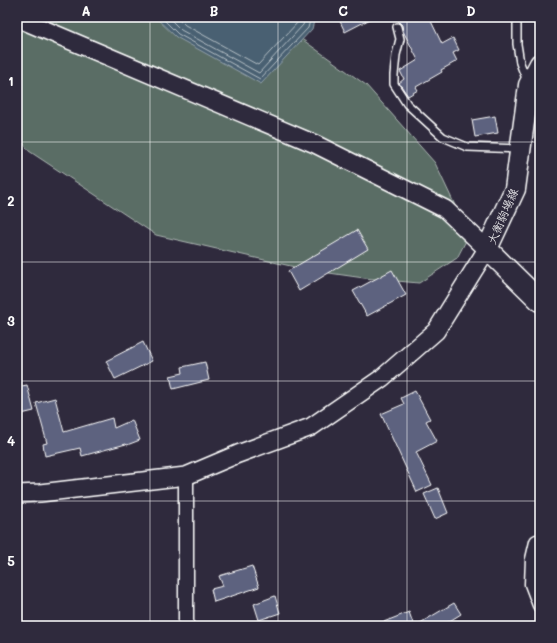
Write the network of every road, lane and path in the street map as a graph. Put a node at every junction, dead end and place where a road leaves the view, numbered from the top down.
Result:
1 (517, 17) edge
2 (17, 18) edge
3 (397, 28) dead end
4 (540, 64) edge
5 (529, 85) junction
6 (520, 149) junction
7 (487, 249) junction
8 (540, 301) edge
9 (186, 476) junction
10 (17, 494) edge
11 (540, 541) edge
12 (540, 605) edge
13 (186, 626) edge

1 - 5 lane
2 - 7 street
3 - 6 lane
4 - 5 main road, 大衡駒場線
5 - 6 main road, 大衡駒場線
6 - 7 main road, 大衡駒場線
7 - 8 main road, 大衡駒場線
7 - 9 street
9 - 10 street
9 - 13 street
11 - 12 street

